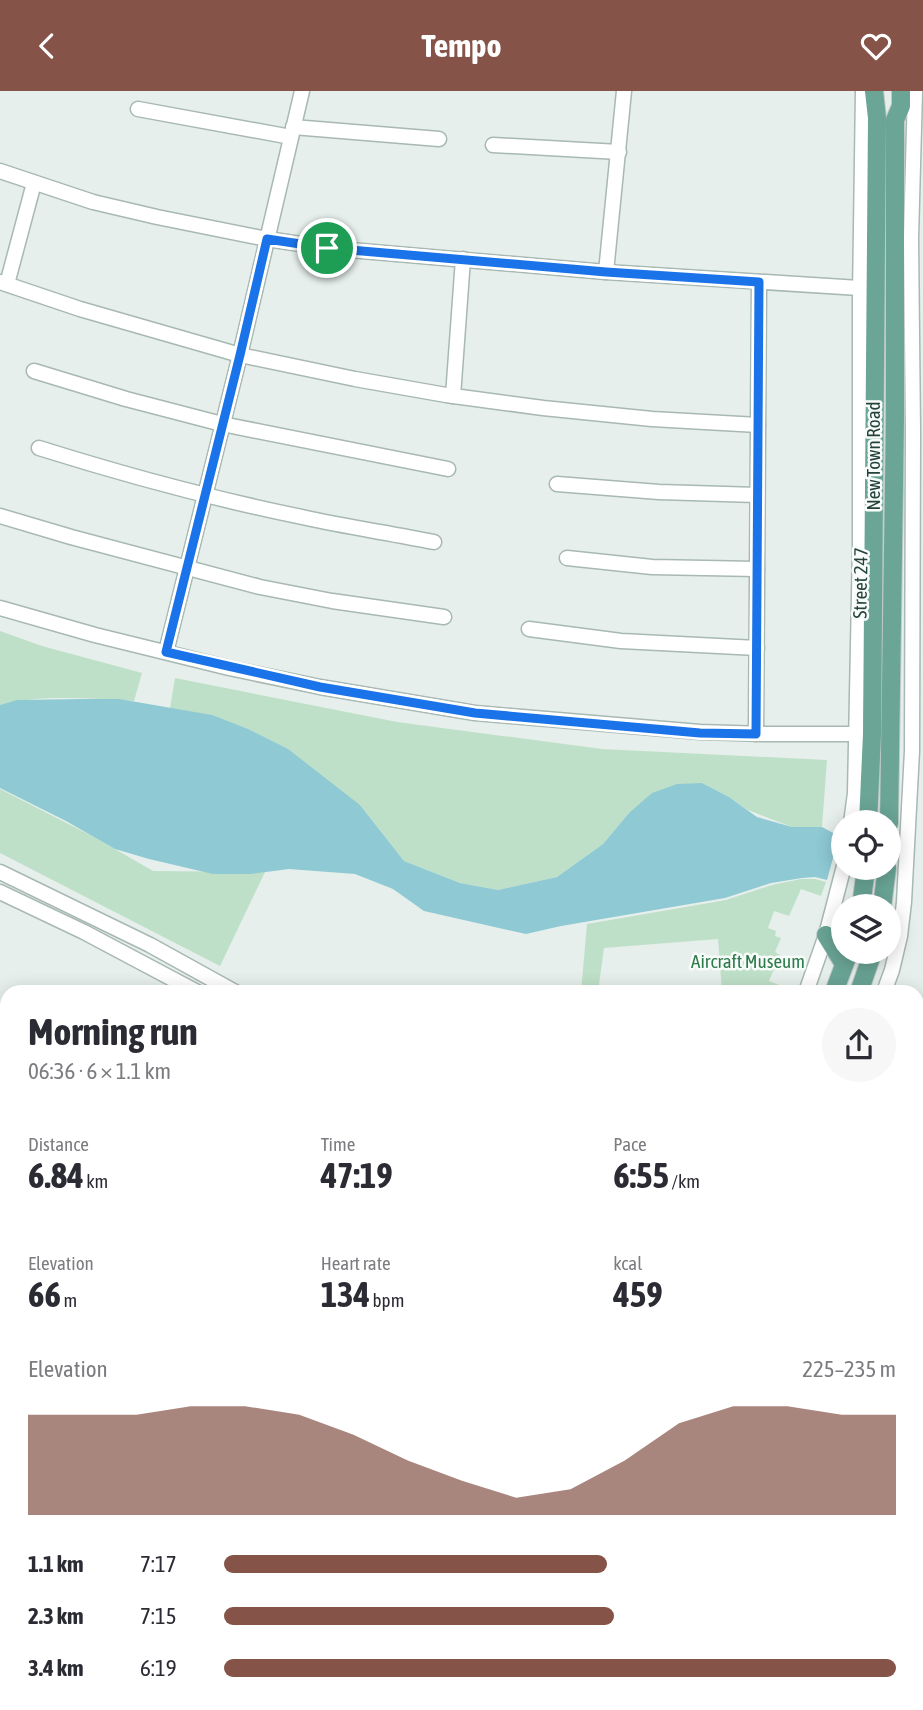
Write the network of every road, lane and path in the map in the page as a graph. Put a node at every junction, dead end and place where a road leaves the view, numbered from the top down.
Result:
1 (302, 91) edge
2 (624, 91) edge
3 (863, 91) edge
4 (876, 91) edge
5 (895, 91) edge
6 (901, 91) edge
7 (915, 91) edge
8 (138, 109) dead end
9 (886, 119) junction
10 (292, 132) junction
11 (439, 139) dead end
12 (493, 145) dead end
13 (619, 152) junction
14 (0, 171) edge
15 (34, 183) junction
16 (267, 239) junction
17 (463, 259) junction
18 (606, 272) junction
19 (759, 282) junction
20 (4, 283) edge
21 (868, 289) junction
22 (240, 355) junction
23 (34, 371) dead end
24 (453, 396) junction
25 (222, 424) junction
26 (758, 425) junction
27 (39, 448) dead end
28 (448, 468) dead end
29 (557, 484) dead end
30 (204, 493) junction
31 (757, 495) junction
32 (0, 516) edge
33 (434, 541) dead end
34 (567, 558) dead end
35 (186, 567) junction
36 (757, 569) junction
37 (0, 608) edge
38 (444, 617) dead end
39 (529, 629) dead end
40 (893, 633) junction
41 (918, 635) edge
42 (757, 647) junction
43 (166, 652) junction
44 (756, 734) junction
45 (864, 734) junction
46 (853, 810) edge
47 (867, 810) edge
48 (889, 810) edge
49 (0, 872) edge
50 (840, 880) edge
51 (0, 892) edge
52 (826, 935) junction
53 (831, 941) edge
54 (844, 964) edge
55 (869, 964) edge
56 (184, 985) edge
57 (222, 985) edge
58 (808, 985) edge
59 (836, 985) edge
60 (861, 985) edge
61 (887, 985) edge

1 - 10 street
2 - 13 street
3 - 21 street
4 - 9 main road
5 - 9 main road
6 - 9 main road, New Town Road
7 - 41 street
8 - 10 street
9 - 21 main road
9 - 40 main road, New Town Road
10 - 11 street
10 - 16 street
12 - 13 street
13 - 18 street
14 - 15 street
15 - 16 street
15 - 20 street
16 - 17 street
16 - 22 street
17 - 18 street
17 - 24 street
18 - 19 street
19 - 21 street
19 - 26 street
20 - 22 street
21 - 45 main road
22 - 24 street
22 - 25 street
23 - 25 street
24 - 26 street
25 - 28 street
25 - 30 street
26 - 31 street
27 - 30 street
29 - 31 street
30 - 33 street
30 - 35 street
31 - 36 street
32 - 35 street
34 - 36 street
35 - 38 street
35 - 43 street
36 - 42 street
37 - 43 street
39 - 42 street
40 - 41 street
40 - 48 main road, New Town Road
41 - 61 street
42 - 44 street
43 - 44 street
44 - 45 street
45 - 46 street
45 - 47 main road
49 - 57 street
50 - 52 street
51 - 56 street
52 - 53 main road
52 - 58 street
54 - 59 main road
55 - 60 main road

